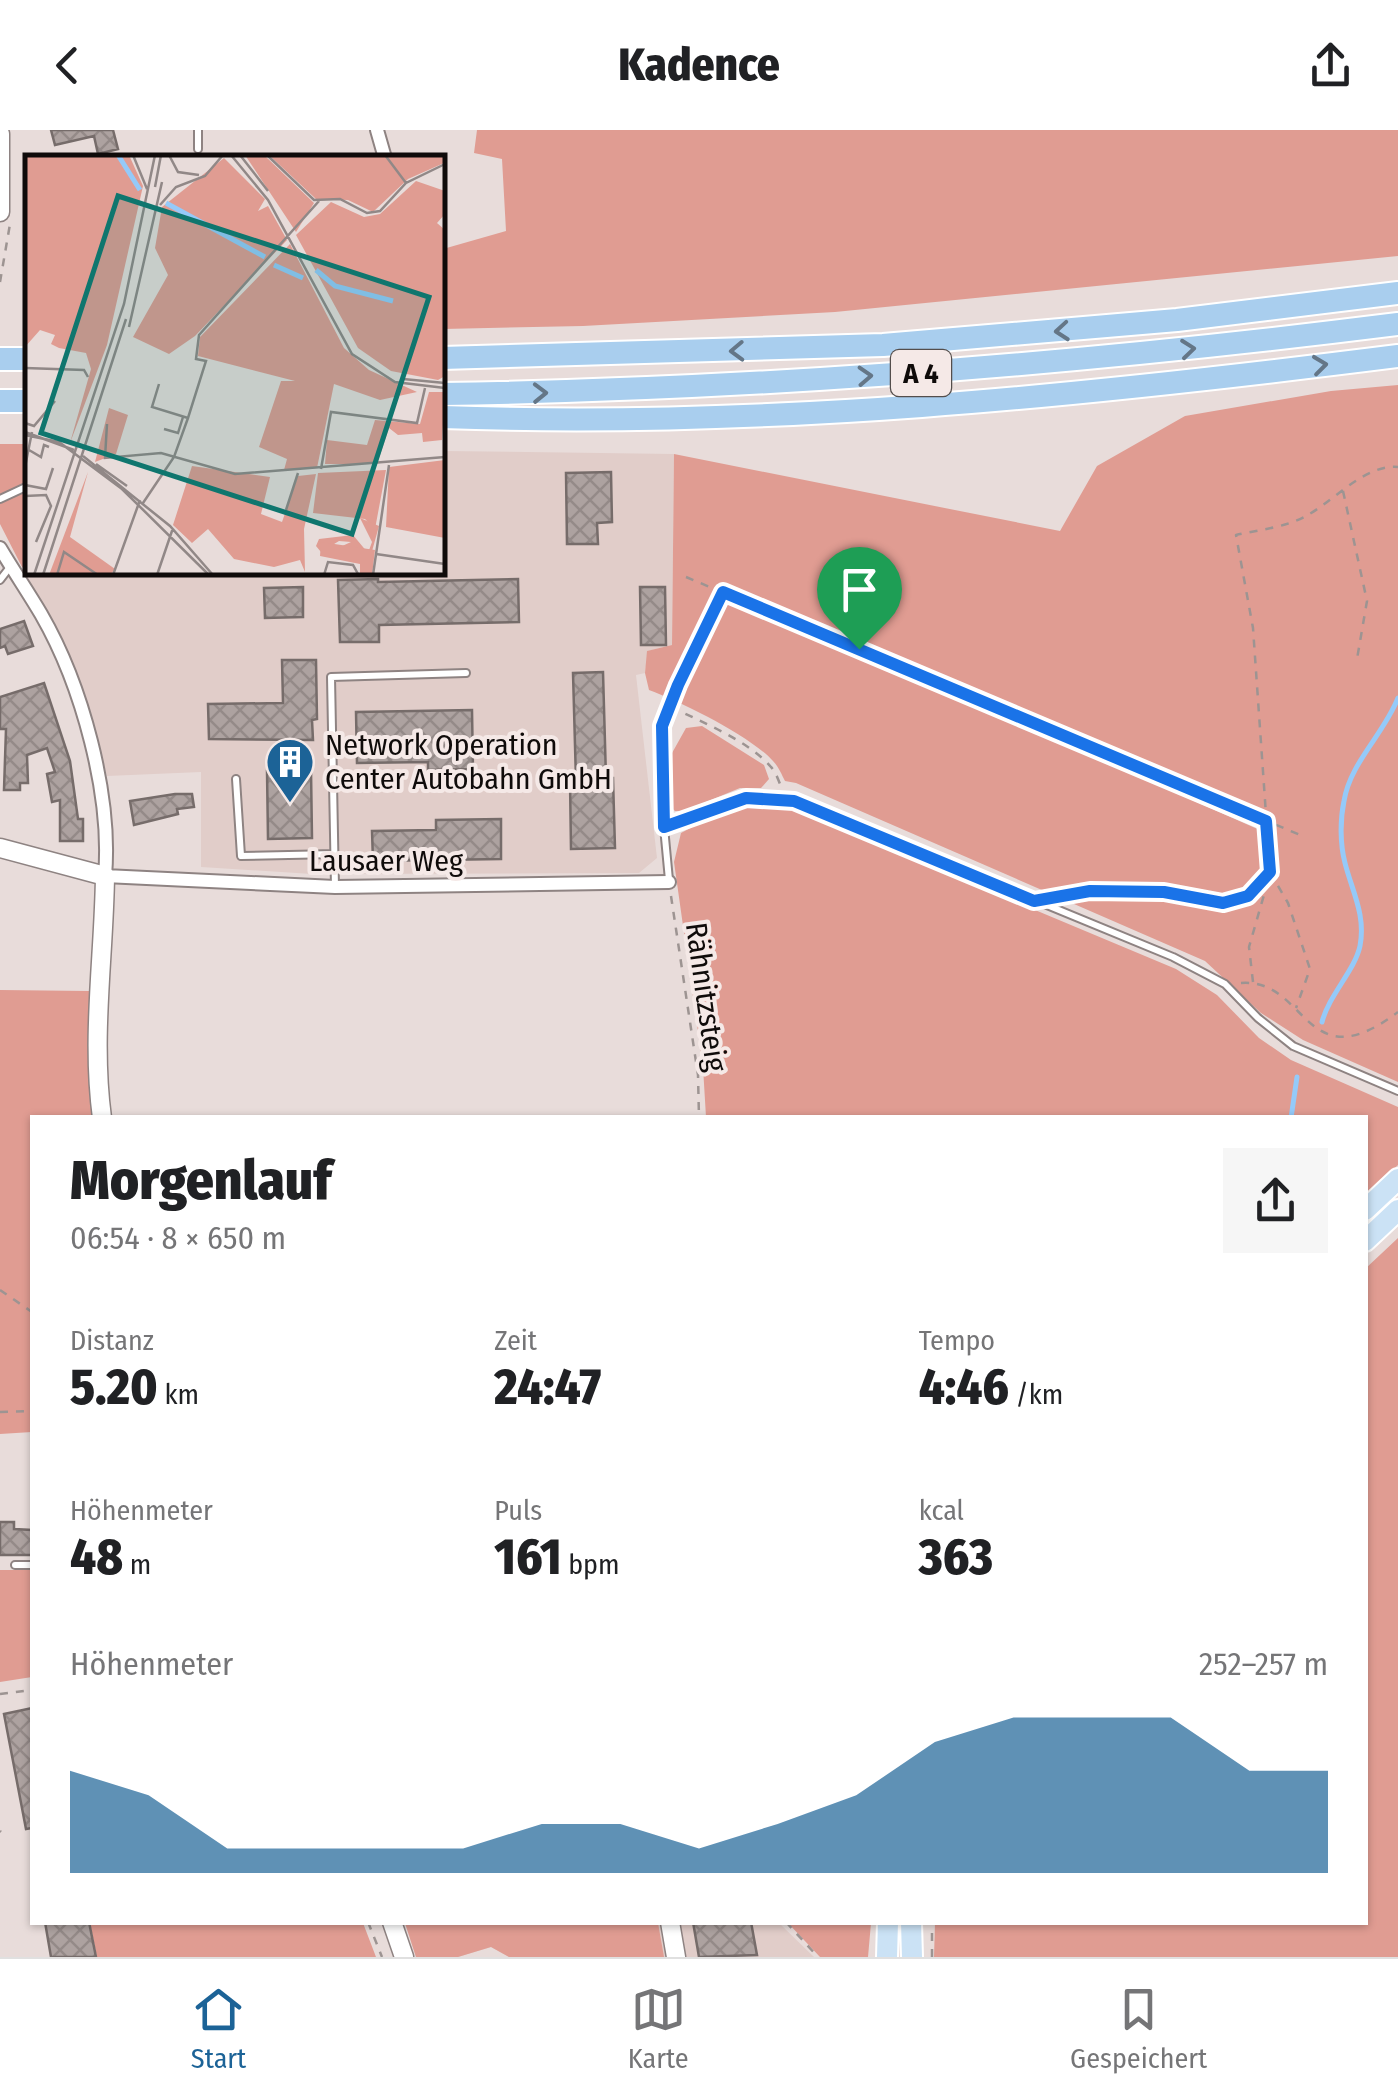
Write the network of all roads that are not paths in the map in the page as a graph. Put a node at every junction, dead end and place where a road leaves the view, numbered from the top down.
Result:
1 (198, 130) edge
2 (377, 130) edge
3 (0, 134) edge
4 (198, 148) dead end
5 (384, 155) edge
6 (0, 212) edge
7 (1398, 293) edge
8 (1398, 324) edge
9 (445, 358) edge
10 (1392, 359) edge
11 (445, 394) edge
12 (445, 417) edge
13 (25, 487) edge
14 (0, 499) edge
15 (0, 548) edge
16 (11, 566) junction
17 (0, 580) edge
18 (466, 673) dead end
19 (236, 779) dead end
20 (0, 848) edge
21 (334, 854) junction
22 (104, 876) junction
23 (669, 882) joint
24 (335, 887) junction
25 (1398, 1091) edge
26 (102, 1115) edge
27 (1398, 1178) edge
28 (1368, 1207) edge
29 (1398, 1210) edge
30 (1368, 1238) edge
31 (15, 1565) dead end
32 (30, 1565) edge
33 (393, 1925) edge
34 (671, 1925) edge
35 (888, 1925) edge
36 (912, 1925) edge
37 (404, 1957) edge
38 (676, 1957) edge
39 (887, 1957) edge
40 (912, 1957) edge

1 - 4 lane
2 - 5 street
3 - 6 street
7 -> 9 highway, A 4
11 -> 8 highway, A 4
12 -> 10 highway
13 - 14 lane
15 - 16 street
16 - 17 lane
16 - 22 street
18 - 21 lane
19 - 21 lane
20 - 22 street
21 - 24 lane
22 - 24 street, Lausaer Weg
22 - 26 street
23 - 24 street, Lausaer Weg
23 - 25 lane
27 - 28 main road
29 - 30 main road
31 - 32 lane
33 - 37 street
34 - 38 street
35 - 39 main road
36 - 40 main road

